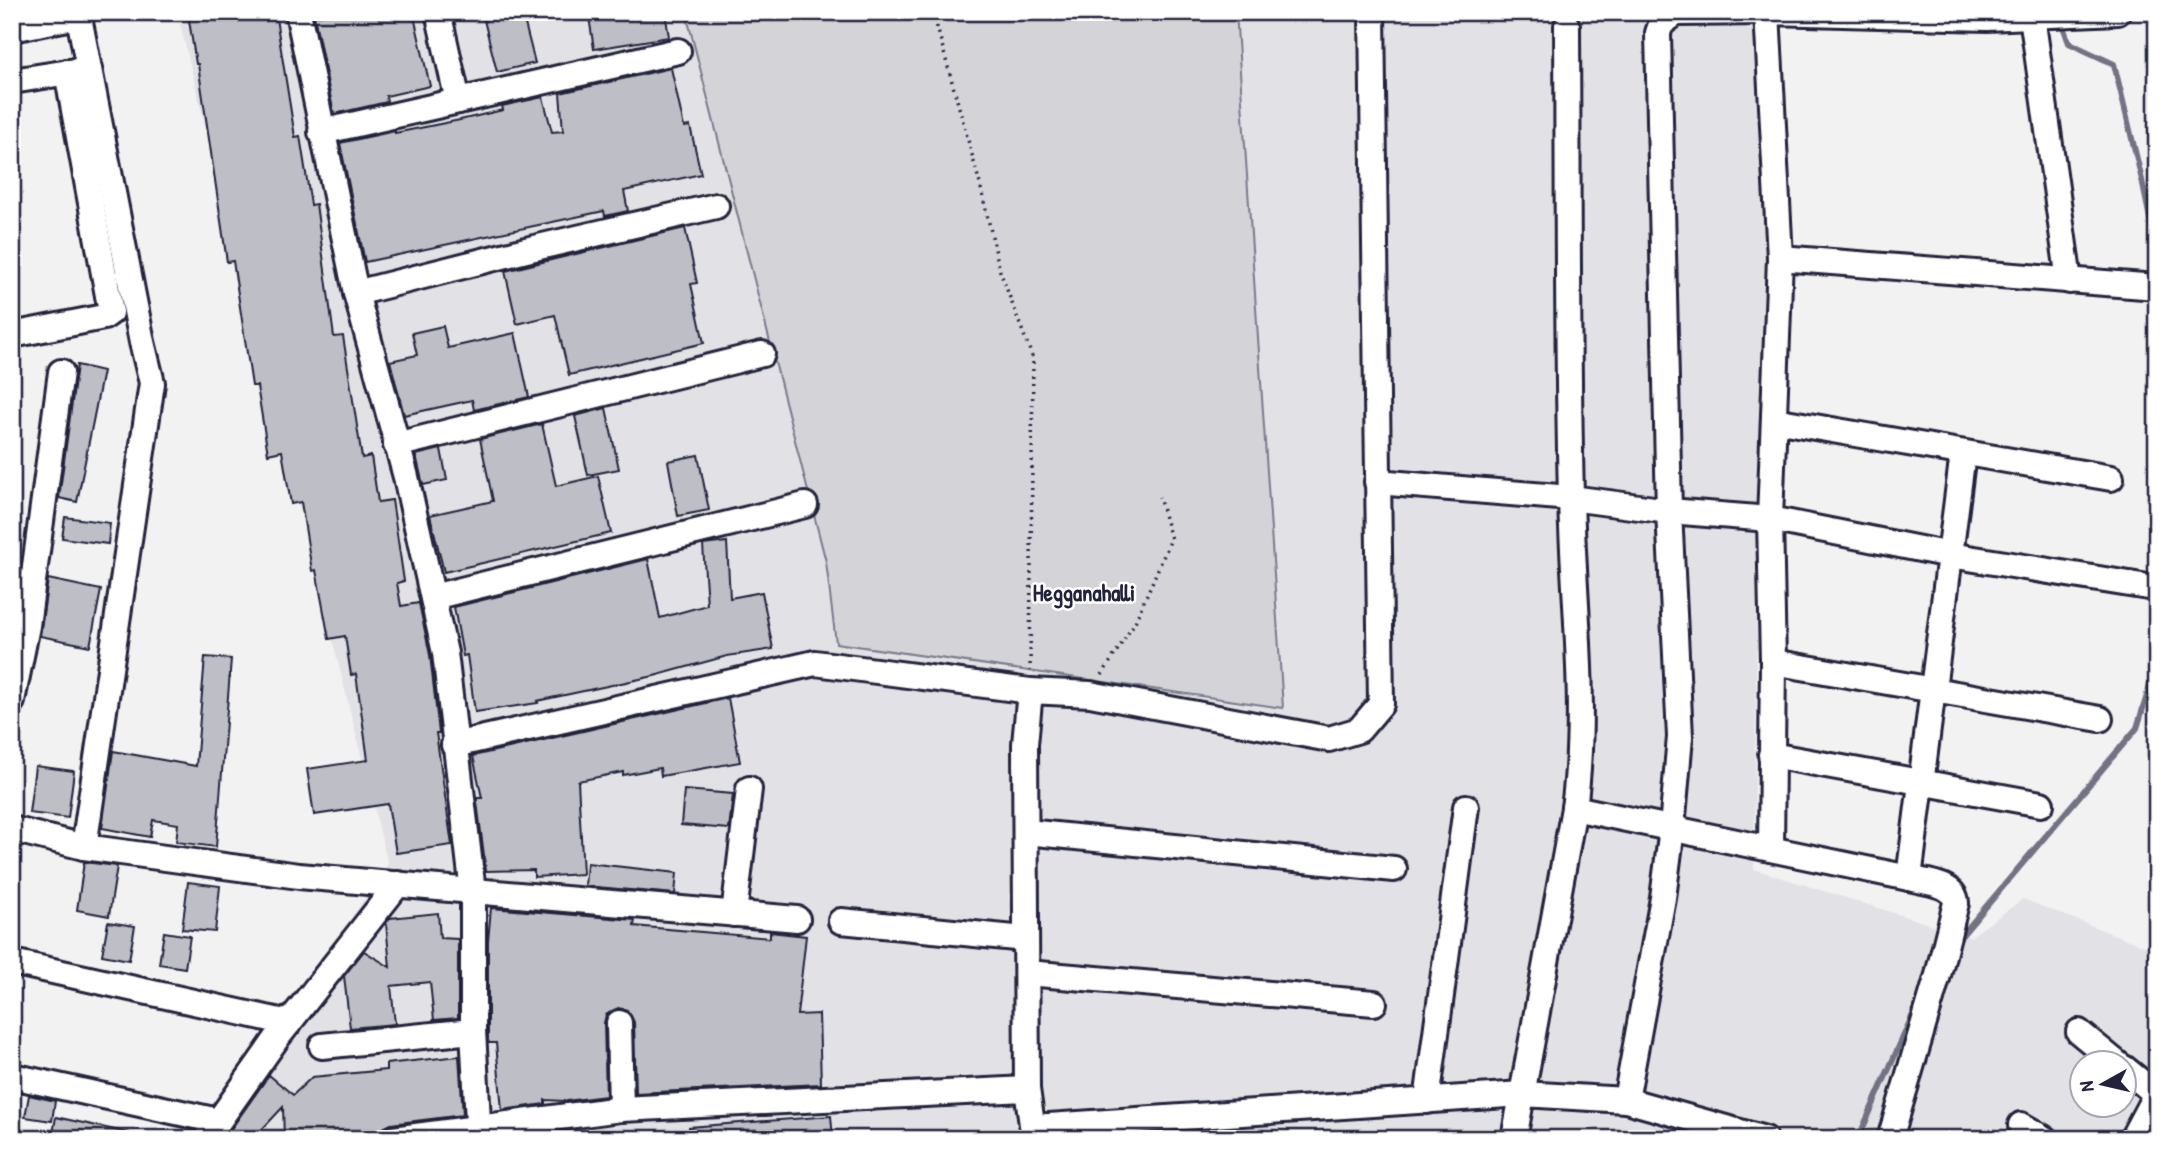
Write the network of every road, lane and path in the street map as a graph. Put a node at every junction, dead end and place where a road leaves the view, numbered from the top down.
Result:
1 (298, 12) edge
2 (439, 12) edge
3 (936, 12) edge
4 (1372, 12) edge
5 (1768, 12) edge
6 (2118, 12) edge
7 (78, 14) edge
8 (2038, 15) junction
9 (1567, 26) dead end
10 (12, 29) edge
11 (678, 51) dead end
12 (78, 70) junction
13 (12, 81) edge
14 (458, 102) junction
15 (321, 132) junction
16 (716, 206) dead end
17 (1780, 258) junction
18 (2069, 281) junction
19 (2153, 287) edge
20 (356, 293) junction
21 (12, 335) edge
22 (762, 354) dead end
23 (61, 372) dead end
24 (1774, 420) junction
25 (396, 445) junction
26 (1963, 453) junction
27 (2111, 478) dead end
28 (1377, 482) junction
29 (1159, 497) dead end
30 (1571, 498) junction
31 (805, 505) dead end
32 (1669, 511) junction
33 (1770, 519) junction
34 (1950, 555) junction
35 (2148, 587) dead end
36 (432, 597) junction
37 (1773, 662) junction
38 (1933, 690) junction
39 (1030, 691) junction
40 (1090, 694) junction
41 (12, 701) edge
42 (2100, 719) dead end
43 (454, 745) junction
44 (1770, 755) junction
45 (1921, 782) junction
46 (749, 789) dead end
47 (2041, 804) dead end
48 (1466, 807) dead end
49 (1574, 808) junction
50 (1672, 828) junction
51 (12, 829) edge
52 (1026, 832) junction
53 (84, 847) junction
54 (1771, 849) junction
55 (1394, 869) dead end
56 (1909, 878) junction
57 (398, 884) junction
58 (473, 892) junction
59 (734, 914) junction
60 (797, 919) dead end
61 (841, 921) dead end
62 (1026, 939) junction
63 (12, 962) edge
64 (1027, 973) junction
65 (1374, 1003) dead end
66 (289, 1023) junction
67 (619, 1023) dead end
68 (473, 1031) junction
69 (2079, 1032) dead end
70 (322, 1046) dead end
71 (2102, 1050) edge
72 (12, 1076) edge
73 (2138, 1079) edge
74 (1027, 1089) junction
75 (2156, 1093) edge
76 (1522, 1094) junction
77 (1626, 1100) junction
78 (1427, 1101) junction
79 (621, 1109) junction
80 (2021, 1125) dead end
81 (212, 1130) edge
82 (479, 1133) edge
83 (1034, 1133) edge
84 (393, 1139) edge
85 (1514, 1139) edge
86 (1765, 1139) edge
87 (1890, 1139) edge
88 (2045, 1139) edge
89 (2132, 1139) edge

1 - 15 street
2 - 14 street
3 - 39 path
4 - 28 street
5 - 8 street
5 - 17 street
5 - 32 street
6 - 8 street
7 - 10 street
7 - 12 street
8 - 18 street
9 - 30 street
11 - 14 street
12 - 13 street
12 - 21 street
12 - 53 street
14 - 15 street
15 - 20 street
16 - 20 street
17 - 18 street
17 - 24 street
18 - 19 street
20 - 25 street
22 - 25 street
23 - 41 street
24 - 26 street
24 - 33 street
25 - 36 street
26 - 27 street
26 - 34 street
28 - 30 street
28 - 40 street
29 - 40 path
30 - 32 street
30 - 49 street
31 - 36 street
32 - 33 street
32 - 50 street
33 - 34 street
33 - 37 street
34 - 35 street
34 - 38 street
36 - 43 street
37 - 38 street
37 - 44 street
38 - 42 street
38 - 45 street
39 - 40 street
39 - 43 street
39 - 52 street
43 - 58 street
44 - 45 street
44 - 54 street
45 - 47 street
45 - 56 street
46 - 59 street
48 - 78 street
49 - 50 street
49 - 76 street
50 - 54 street
50 - 77 street
51 - 53 street
52 - 55 street
52 - 62 street
53 - 57 street
54 - 56 street
56 - 87 street
57 - 58 street
57 - 66 street
58 - 59 street
58 - 68 street
59 - 60 street
61 - 62 street
62 - 64 street
63 - 66 street
64 - 65 street
64 - 74 street
66 - 81 street
67 - 79 street
68 - 70 street
68 - 82 street
69 - 71 street
72 - 81 street
73 - 75 street
74 - 79 street
74 - 83 street
75 - 89 street
76 - 77 street
76 - 78 street
76 - 85 street
77 - 86 street
78 - 83 street
79 - 82 street
80 - 88 street
82 - 84 street

